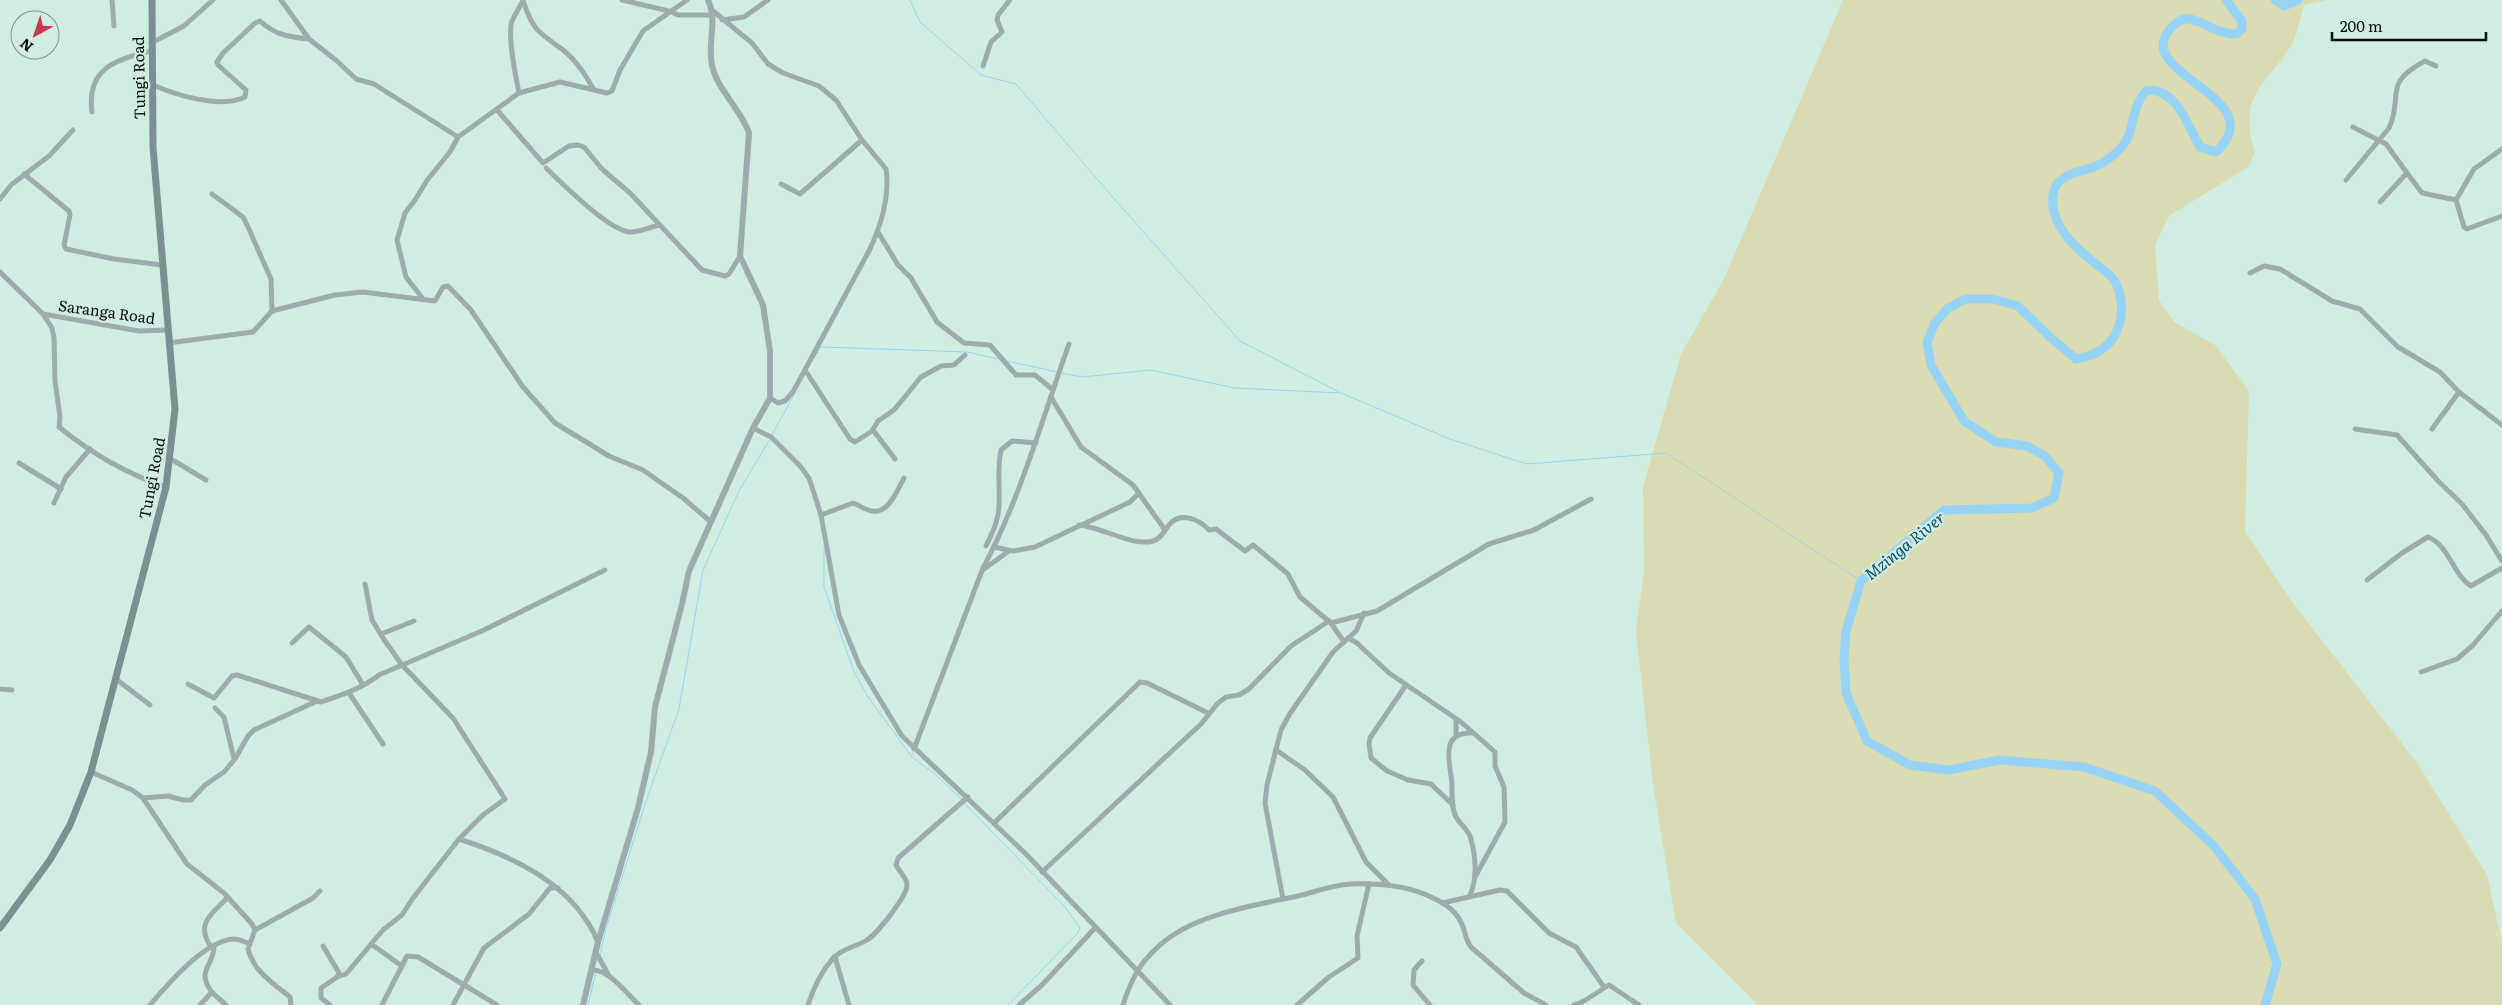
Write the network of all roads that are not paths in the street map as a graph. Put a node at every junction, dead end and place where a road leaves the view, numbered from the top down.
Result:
1 (112, 0) edge
2 (152, 0) edge
3 (213, 0) edge
4 (281, 0) edge
5 (523, 0) edge
6 (622, 0) edge
7 (687, 0) edge
8 (708, 0) edge
9 (768, 0) edge
10 (1010, 0) edge
11 (670, 10) junction
12 (713, 13) junction
13 (722, 20) junction
14 (114, 26) dead end
15 (309, 39) junction
16 (151, 47) junction
17 (983, 66) dead end
18 (2436, 66) dead end
19 (151, 84) junction
20 (595, 91) junction
21 (519, 93) junction
22 (498, 111) junction
23 (92, 112) dead end
24 (2353, 127) dead end
25 (73, 130) dead end
26 (458, 137) junction
27 (2379, 139) junction
28 (862, 140) junction
29 (2502, 150) edge
30 (546, 168) dead end
31 (2407, 173) junction
32 (24, 174) junction
33 (2346, 180) dead end
34 (781, 184) dead end
35 (212, 194) dead end
36 (0, 199) edge
37 (2456, 200) junction
38 (2380, 202) dead end
39 (2502, 216) edge
40 (660, 225) junction
41 (878, 232) junction
42 (740, 256) junction
43 (162, 265) junction
44 (0, 272) edge
45 (2250, 273) dead end
46 (423, 299) junction
47 (272, 311) junction
48 (43, 314) junction
49 (167, 330) junction
50 (168, 343) junction
51 (1070, 344) dead end
52 (965, 355) dead end
53 (805, 370) junction
54 (1053, 390) junction
55 (2458, 392) junction
56 (1051, 397) junction
57 (770, 398) junction
58 (2502, 426) edge
59 (753, 428) junction
60 (2432, 428) dead end
61 (2355, 429) dead end
62 (873, 430) junction
63 (1036, 443) junction
64 (90, 450) junction
65 (171, 459) junction
66 (896, 459) dead end
67 (18, 463) dead end
68 (904, 478) dead end
69 (206, 480) dead end
70 (166, 487) junction
71 (61, 490) junction
72 (1138, 493) junction
73 (1591, 499) dead end
74 (54, 503) dead end
75 (821, 515) junction
76 (711, 522) junction
77 (1079, 525) junction
78 (1165, 530) junction
79 (986, 546) dead end
80 (994, 547) junction
81 (1008, 551) junction
82 (2502, 561) edge
83 (2502, 568) edge
84 (606, 570) dead end
85 (981, 573) junction
86 (2367, 580) dead end
87 (365, 584) dead end
88 (2502, 611) edge
89 (1364, 613) junction
90 (414, 622) dead end
91 (1330, 622) junction
92 (381, 634) junction
93 (1346, 640) junction
94 (292, 643) dead end
95 (402, 665) junction
96 (2421, 672) dead end
97 (116, 679) junction
98 (188, 684) dead end
99 (363, 685) junction
100 (1406, 685) junction
101 (0, 689) edge
102 (12, 690) dead end
103 (349, 693) junction
104 (318, 700) junction
105 (150, 705) dead end
106 (215, 708) dead end
107 (1208, 713) junction
108 (1456, 719) junction
109 (1472, 732) junction
110 (1456, 736) junction
111 (383, 744) dead end
112 (914, 749) junction
113 (1276, 750) junction
114 (235, 759) junction
115 (91, 772) junction
116 (968, 797) junction
117 (142, 798) junction
118 (1453, 806) junction
119 (994, 823) junction
120 (459, 839) junction
121 (1042, 872) junction
122 (1475, 877) junction
123 (1369, 884) junction
124 (1390, 885) junction
125 (559, 888) junction
126 (320, 891) dead end
127 (228, 897) junction
128 (1469, 897) junction
129 (1283, 899) junction
130 (1442, 903) junction
131 (0, 928) edge
132 (1095, 928) junction
133 (255, 930) junction
134 (598, 942) junction
135 (249, 943) junction
136 (371, 944) junction
137 (323, 946) dead end
138 (212, 947) junction
139 (596, 952) junction
140 (835, 957) junction
141 (1422, 960) dead end
142 (402, 966) junction
143 (592, 970) junction
144 (1136, 971) junction
145 (337, 978) junction
146 (610, 978) junction
147 (464, 985) junction
148 (1604, 987) junction
149 (212, 992) junction
150 (1307, 996) junction
151 (150, 1005) edge
152 (200, 1005) edge
153 (226, 1005) edge
154 (291, 1005) edge
155 (330, 1005) edge
156 (382, 1005) edge
157 (453, 1005) edge
158 (497, 1005) edge
159 (583, 1005) edge
160 (639, 1005) edge
161 (808, 1005) edge
162 (849, 1005) edge
163 (1019, 1005) edge
164 (1124, 1005) edge
165 (1170, 1005) edge
166 (1298, 1005) edge
167 (1304, 1005) edge
168 (1430, 1005) edge
169 (1546, 1005) edge
170 (1574, 1005) edge
171 (1639, 1005) edge

1 - 14 street
2 - 16 main road, Tungi Road
3 - 16 street
4 - 15 street
5 - 20 street
5 - 21 street
6 - 11 street
7 - 11 street
8 - 12 street
9 - 13 street
10 - 17 street
11 - 12 street
11 - 20 street
12 - 13 street
12 - 42 street
13 - 28 street
15 - 19 street
15 - 26 street
16 - 19 main road, Tungi Road
16 - 23 street
18 - 27 street
19 - 43 main road, Tungi Road
20 - 21 street
21 - 22 street
22 - 26 street
22 - 40 street
24 - 27 street
25 - 32 street
26 - 46 street
27 - 31 street
27 - 33 street
28 - 34 street
28 - 41 street
29 - 37 street
30 - 40 street
31 - 37 street
31 - 38 street
32 - 36 street
32 - 43 street
35 - 47 street
37 - 39 street
40 - 42 street
41 - 53 street
41 - 54 street
42 - 57 street
43 - 49 main road, Tungi Road
44 - 48 street, Saranga Road
45 - 55 street
46 - 47 street
46 - 76 street
47 - 50 street
48 - 49 street, Saranga Road
48 - 64 street
49 - 50 main road, Tungi Road
50 - 65 main road, Tungi Road
51 - 54 street
52 - 62 street
53 - 57 street
53 - 62 street
54 - 56 street
55 - 58 street
55 - 60 street
56 - 63 street
56 - 72 street
57 - 59 street
59 - 75 street
59 - 76 street
61 - 82 street
62 - 66 street
63 - 79 street
63 - 80 street
64 - 70 street
64 - 71 street
65 - 69 street
65 - 70 main road, Tungi Road
67 - 71 street
68 - 75 street
70 - 97 main road, Tungi Road
71 - 74 street
72 - 77 street
72 - 78 street
73 - 89 street
75 - 112 street
76 - 134 street
77 - 78 street
77 - 81 street
78 - 91 street
80 - 81 street
80 - 85 street
81 - 85 street
83 - 86 street
84 - 95 street
85 - 112 street
87 - 92 street
88 - 96 street
89 - 91 street
89 - 93 street
90 - 92 street
91 - 93 street
91 - 107 street
92 - 95 street
93 - 100 street
93 - 113 street
94 - 99 street
95 - 99 street
95 - 120 street
97 - 105 street
97 - 115 main road, Tungi Road
98 - 104 street
99 - 103 street
100 - 108 street
100 - 118 street
101 - 102 street
103 - 104 street
103 - 111 street
104 - 114 street
106 - 114 street
107 - 119 street
107 - 121 street
108 - 109 street
108 - 110 street
109 - 110 street
109 - 122 street
110 - 118 street
112 - 116 street
113 - 124 street
113 - 129 street
114 - 117 street
115 - 117 street
115 - 131 main road, Tungi Road
116 - 119 street
116 - 140 street
117 - 127 street
118 - 122 street
119 - 121 street
120 - 125 street
120 - 136 street
121 - 132 street
122 - 128 street
123 - 124 street
123 - 129 street
123 - 150 street
124 - 130 street
125 - 134 street
125 - 147 street
126 - 133 street
127 - 133 street
127 - 138 street
128 - 130 street
128 - 148 street
129 - 144 street
130 - 169 street
132 - 144 street
132 - 163 street
133 - 135 street
134 - 139 street
135 - 138 street
135 - 154 street
136 - 142 street
136 - 145 street
137 - 145 street
138 - 149 street
138 - 151 street
139 - 143 street
139 - 146 street
140 - 161 street
140 - 162 street
141 - 168 street
142 - 147 street
142 - 156 street
143 - 146 street
143 - 159 street
144 - 164 street
144 - 165 street
145 - 155 street
146 - 160 street
147 - 157 street
147 - 158 street
148 - 170 street
148 - 171 street
149 - 152 street
149 - 153 street
150 - 166 street
150 - 167 street

